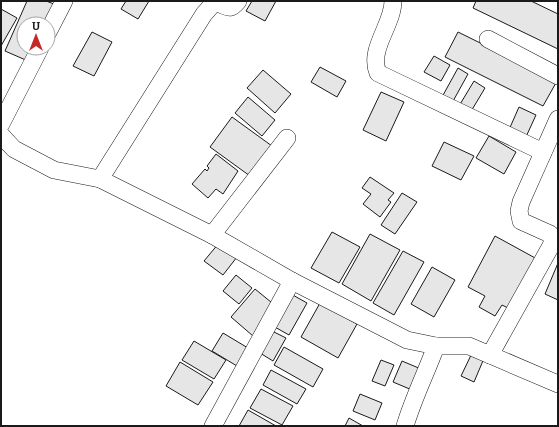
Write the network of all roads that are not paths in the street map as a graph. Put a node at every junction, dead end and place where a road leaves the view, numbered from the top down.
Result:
1 (64, 1) edge
2 (238, 1) edge
3 (393, 1) edge
4 (56, 16) edge
5 (488, 39) dead end
6 (36, 56) edge
7 (558, 76) edge
8 (558, 119) edge
9 (1, 124) edge
10 (1, 135) edge
11 (287, 138) dead end
12 (543, 152) junction
13 (100, 179) junction
14 (212, 235) junction
15 (292, 282) junction
16 (436, 346) junction
17 (490, 355) junction
18 (558, 384) edge
19 (213, 426) edge
20 (406, 426) edge

1 - 4 street
2 - 13 street
3 - 12 street
5 - 7 street
6 - 9 street
8 - 12 street
10 - 13 street
11 - 14 street
12 - 17 street
13 - 14 street
14 - 15 street
15 - 16 street
15 - 19 street
16 - 17 street
16 - 20 street
17 - 18 street

